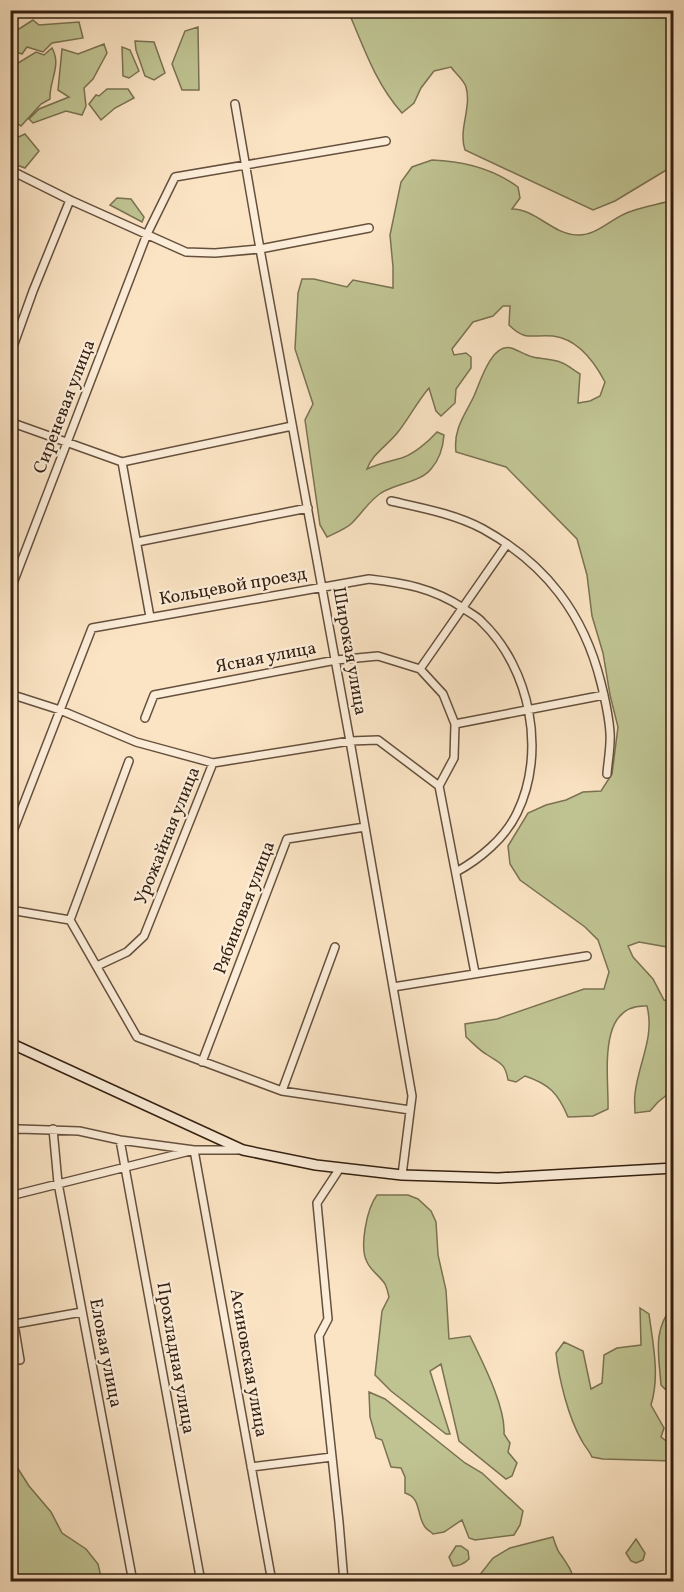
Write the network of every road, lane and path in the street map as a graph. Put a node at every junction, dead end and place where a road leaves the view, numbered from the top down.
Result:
1 (235, 105) dead end
2 (386, 141) dead end
3 (245, 165) junction
4 (10, 170) edge
5 (70, 200) junction
6 (369, 228) dead end
7 (147, 234) junction
8 (260, 249) junction
9 (10, 355) edge
10 (10, 422) edge
11 (292, 426) junction
12 (68, 443) junction
13 (122, 462) junction
14 (391, 501) dead end
15 (308, 508) junction
16 (137, 542) junction
17 (507, 544) junction
18 (322, 586) junction
19 (10, 591) edge
20 (462, 608) junction
21 (150, 617) junction
22 (336, 660) junction
23 (420, 669) junction
24 (10, 694) edge
25 (604, 695) junction
26 (60, 710) junction
27 (527, 710) junction
28 (145, 718) dead end
29 (455, 724) junction
30 (350, 741) junction
31 (129, 761) dead end
32 (213, 763) junction
33 (607, 774) dead end
34 (439, 786) junction
35 (365, 827) junction
36 (10, 839) edge
37 (456, 873) junction
38 (10, 910) edge
39 (70, 920) junction
40 (335, 947) dead end
41 (587, 956) dead end
42 (97, 966) junction
43 (475, 973) junction
44 (393, 987) junction
45 (10, 1043) edge
46 (202, 1062) junction
47 (282, 1091) junction
48 (410, 1110) junction
49 (52, 1129) junction
50 (10, 1131) edge
51 (120, 1140) junction
52 (194, 1150) junction
53 (243, 1150) junction
54 (125, 1168) junction
55 (340, 1168) junction
56 (674, 1168) edge
57 (402, 1175) junction
58 (58, 1183) junction
59 (10, 1196) edge
60 (10, 1300) edge
61 (82, 1312) junction
62 (15, 1324) junction
63 (21, 1360) dead end
64 (332, 1457) junction
65 (251, 1467) junction
66 (133, 1581) edge
67 (201, 1581) edge
68 (272, 1581) edge
69 (344, 1581) edge

1 - 3 street, Широкая улица
2 - 3 street
3 - 7 street
3 - 8 street, Широкая улица
4 - 5 street
5 - 7 street
5 - 9 street
6 - 8 street
7 - 8 street
7 - 12 street, Сиреневая улица
8 - 11 street, Широкая улица
10 - 12 street
11 - 13 street
11 - 15 street, Широкая улица
12 - 13 street
12 - 19 street, Сиреневая улица
13 - 16 street
14 - 17 street
15 - 16 street
15 - 18 street, Широкая улица
16 - 21 street
17 - 20 street
17 - 25 street
18 - 20 street, Кольцевой проезд
18 - 21 street, Кольцевой проезд
18 - 22 street, Широкая улица
20 - 23 street
20 - 27 street, Кольцевой проезд
21 - 26 street, Кольцевой проезд
22 - 23 street, Ясная улица
22 - 28 street, Ясная улица
22 - 30 street, Широкая улица
23 - 29 street
24 - 26 street
25 - 27 street
25 - 33 street
26 - 32 street
26 - 36 street, Кольцевой проезд
27 - 29 street
27 - 37 street, Кольцевой проезд
29 - 34 street
30 - 32 street, Урожайная улица
30 - 34 street, Урожайная улица
30 - 35 street, Широкая улица
31 - 39 street
32 - 42 street, Урожайная улица
34 - 37 street
35 - 44 street, Широкая улица
35 - 46 street, Рябиновая улица
37 - 43 street
38 - 39 street
39 - 42 street
40 - 47 street
41 - 43 street
42 - 46 street
43 - 44 street
44 - 48 street, Широкая улица
45 - 53 street
46 - 47 street
47 - 48 street
48 - 57 street, Широкая улица
49 - 50 street
49 - 51 street
49 - 58 street, Еловая улица
51 - 52 street
51 - 54 street, Прохладная улица
52 - 53 street
52 - 54 street
52 - 65 street, Асиновская улица
53 - 55 street
54 - 58 street
54 - 67 street, Прохладная улица
55 - 57 street
55 - 64 street
56 - 57 street
58 - 59 street
58 - 61 street, Еловая улица
60 - 62 street
61 - 62 street
61 - 66 street, Еловая улица
62 - 63 street
64 - 65 street
64 - 69 street
65 - 68 street, Асиновская улица

